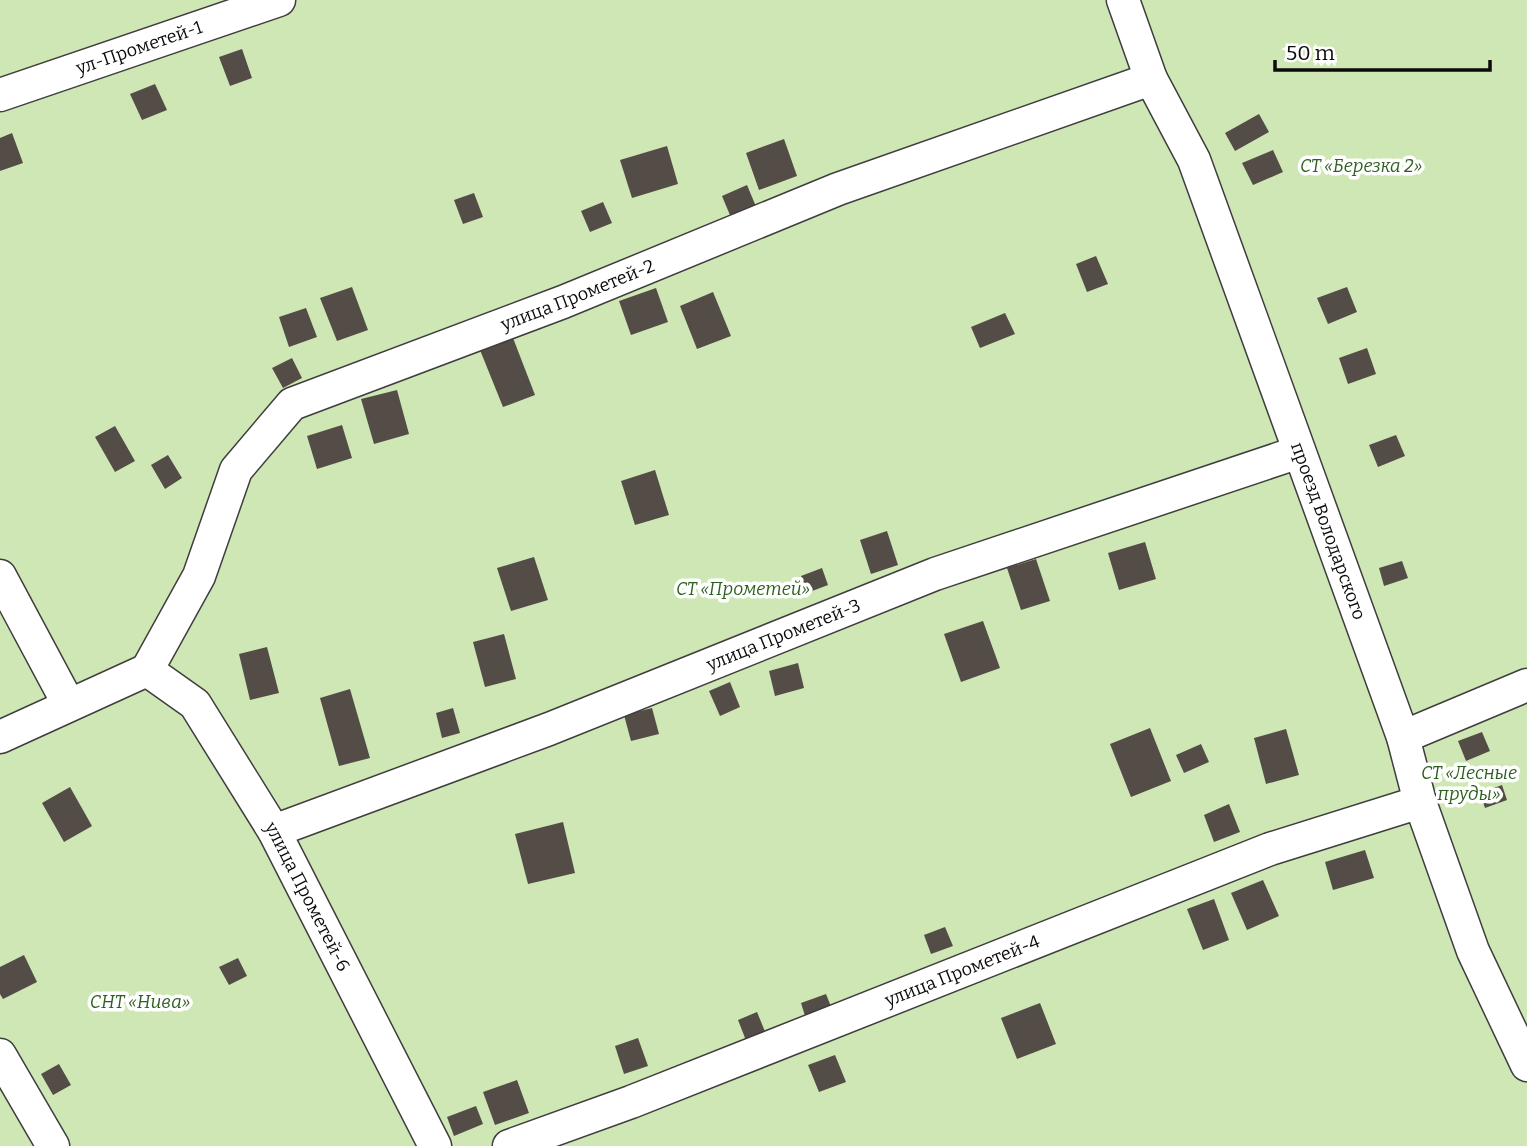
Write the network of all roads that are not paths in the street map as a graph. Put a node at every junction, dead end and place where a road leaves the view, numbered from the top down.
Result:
1 (279, 0) edge
2 (1123, 0) edge
3 (1151, 79) junction
4 (0, 94) edge
5 (1299, 452) junction
6 (0, 576) edge
7 (147, 670) junction
8 (1527, 685) edge
9 (69, 705) junction
10 (0, 737) edge
11 (1403, 737) junction
12 (1420, 802) junction
13 (274, 831) junction
14 (0, 1055) edge
15 (1527, 1065) edge
16 (53, 1146) edge
17 (435, 1146) edge
18 (509, 1146) edge

1 - 4 street, ул-Прометей-1
2 - 3 street, проезд Володарского
3 - 5 street, проезд Володарского
3 - 7 street, улица Прометей-2
5 - 11 street, проезд Володарского
5 - 13 street, улица Прометей-3
6 - 9 street
7 - 9 street
7 - 13 street, улица Прометей-6
8 - 11 street
9 - 10 street
11 - 12 street, проезд Володарского
12 - 15 street, проезд Володарского
12 - 18 street, улица Прометей-4
13 - 17 street, улица Прометей-6
14 - 16 street

